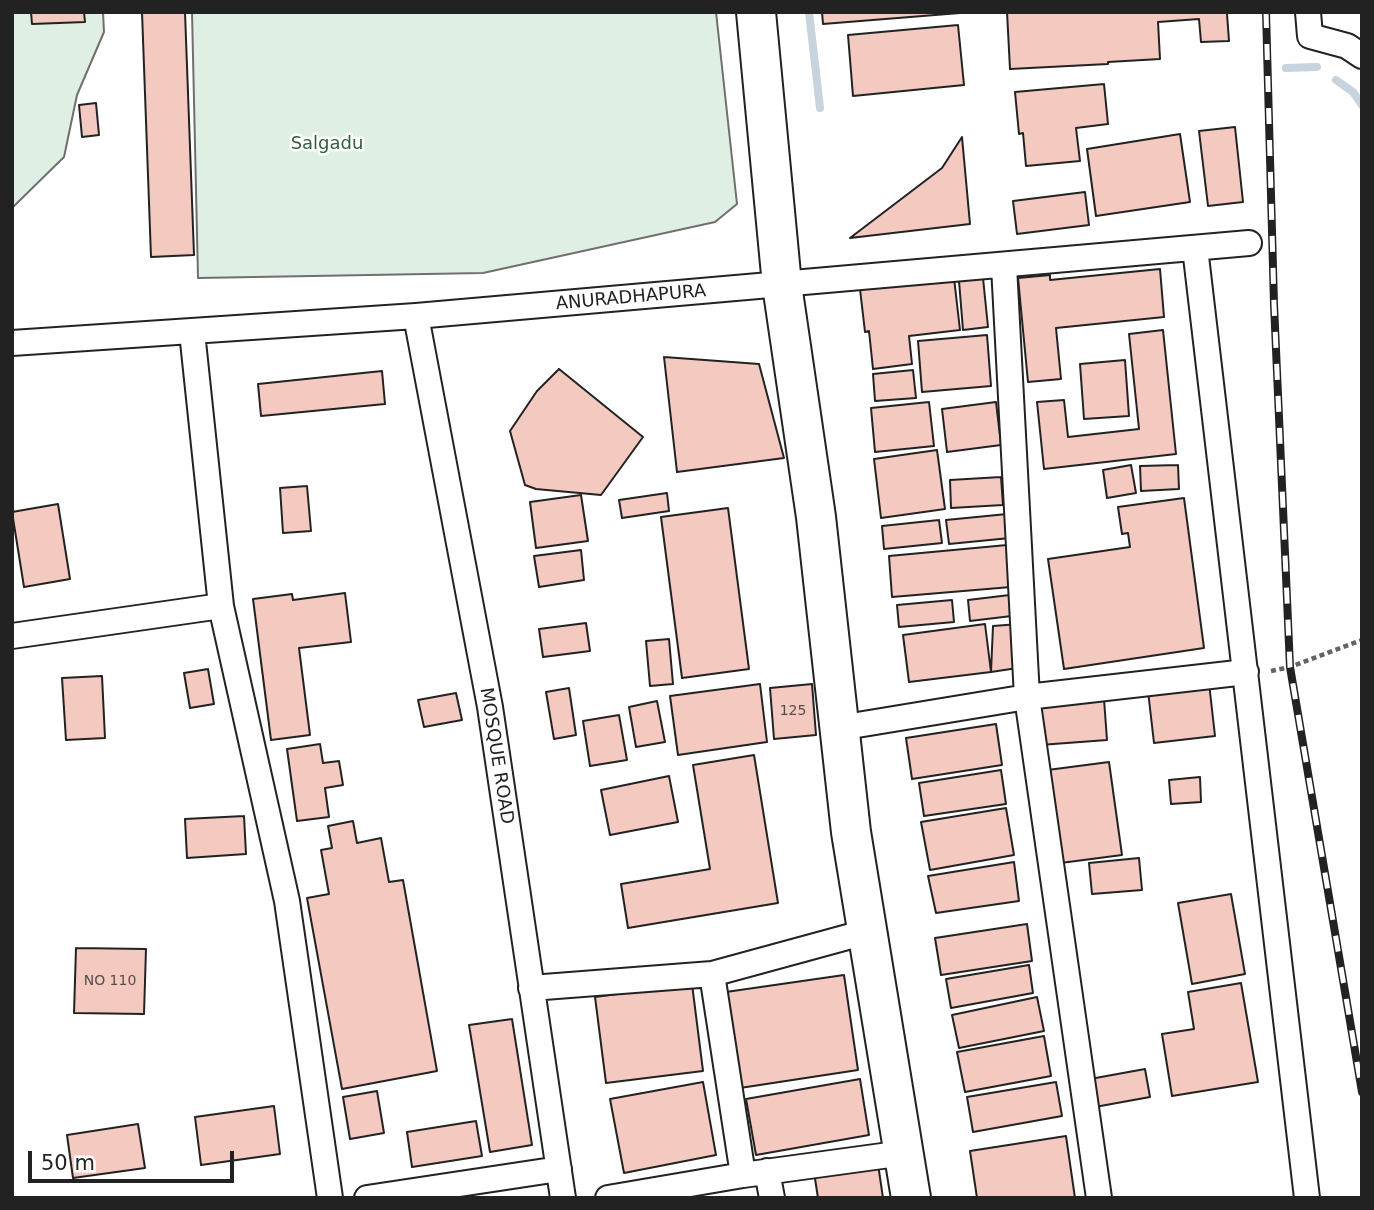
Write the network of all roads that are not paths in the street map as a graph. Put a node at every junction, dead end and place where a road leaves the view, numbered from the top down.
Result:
1 (756, 12) edge
2 (1308, 12) edge
3 (1362, 56) edge
4 (1249, 243) dead end
5 (1195, 248) junction
6 (1004, 266) junction
7 (782, 285) junction
8 (416, 316) junction
9 (191, 332) junction
10 (12, 343) edge
11 (221, 606) junction
12 (12, 636) edge
13 (1246, 672) junction
14 (1027, 697) junction
15 (839, 728) junction
16 (866, 932) junction
17 (712, 974) junction
18 (531, 988) junction
19 (904, 1153) junction
20 (559, 1169) junction
21 (767, 1171) junction
22 (743, 1175) junction
23 (330, 1198) edge
24 (368, 1198) edge
25 (563, 1198) edge
26 (608, 1198) edge
27 (772, 1198) edge
28 (911, 1198) edge
29 (1099, 1198) edge
30 (1307, 1198) edge

1 - 7 main road
2 - 3 street
4 - 5 street, ANURADHAPURA
5 - 6 street, ANURADHAPURA
5 - 13 street
6 - 7 street, ANURADHAPURA
6 - 14 street
7 - 8 street, ANURADHAPURA
7 - 15 main road
8 - 9 street, ANURADHAPURA
8 - 18 street, MOSQUE ROAD
9 - 10 street, ANURADHAPURA
9 - 11 street
11 - 12 street
11 - 23 street
13 - 14 street
13 - 30 street
14 - 15 street
14 - 29 street
15 - 16 main road
16 - 17 street
16 - 19 main road
17 - 18 street
17 - 22 street
18 - 20 street, MOSQUE ROAD
19 - 21 street
19 - 28 main road
20 - 24 street
20 - 25 street, MOSQUE ROAD
21 - 22 street
21 - 27 street
22 - 26 street

